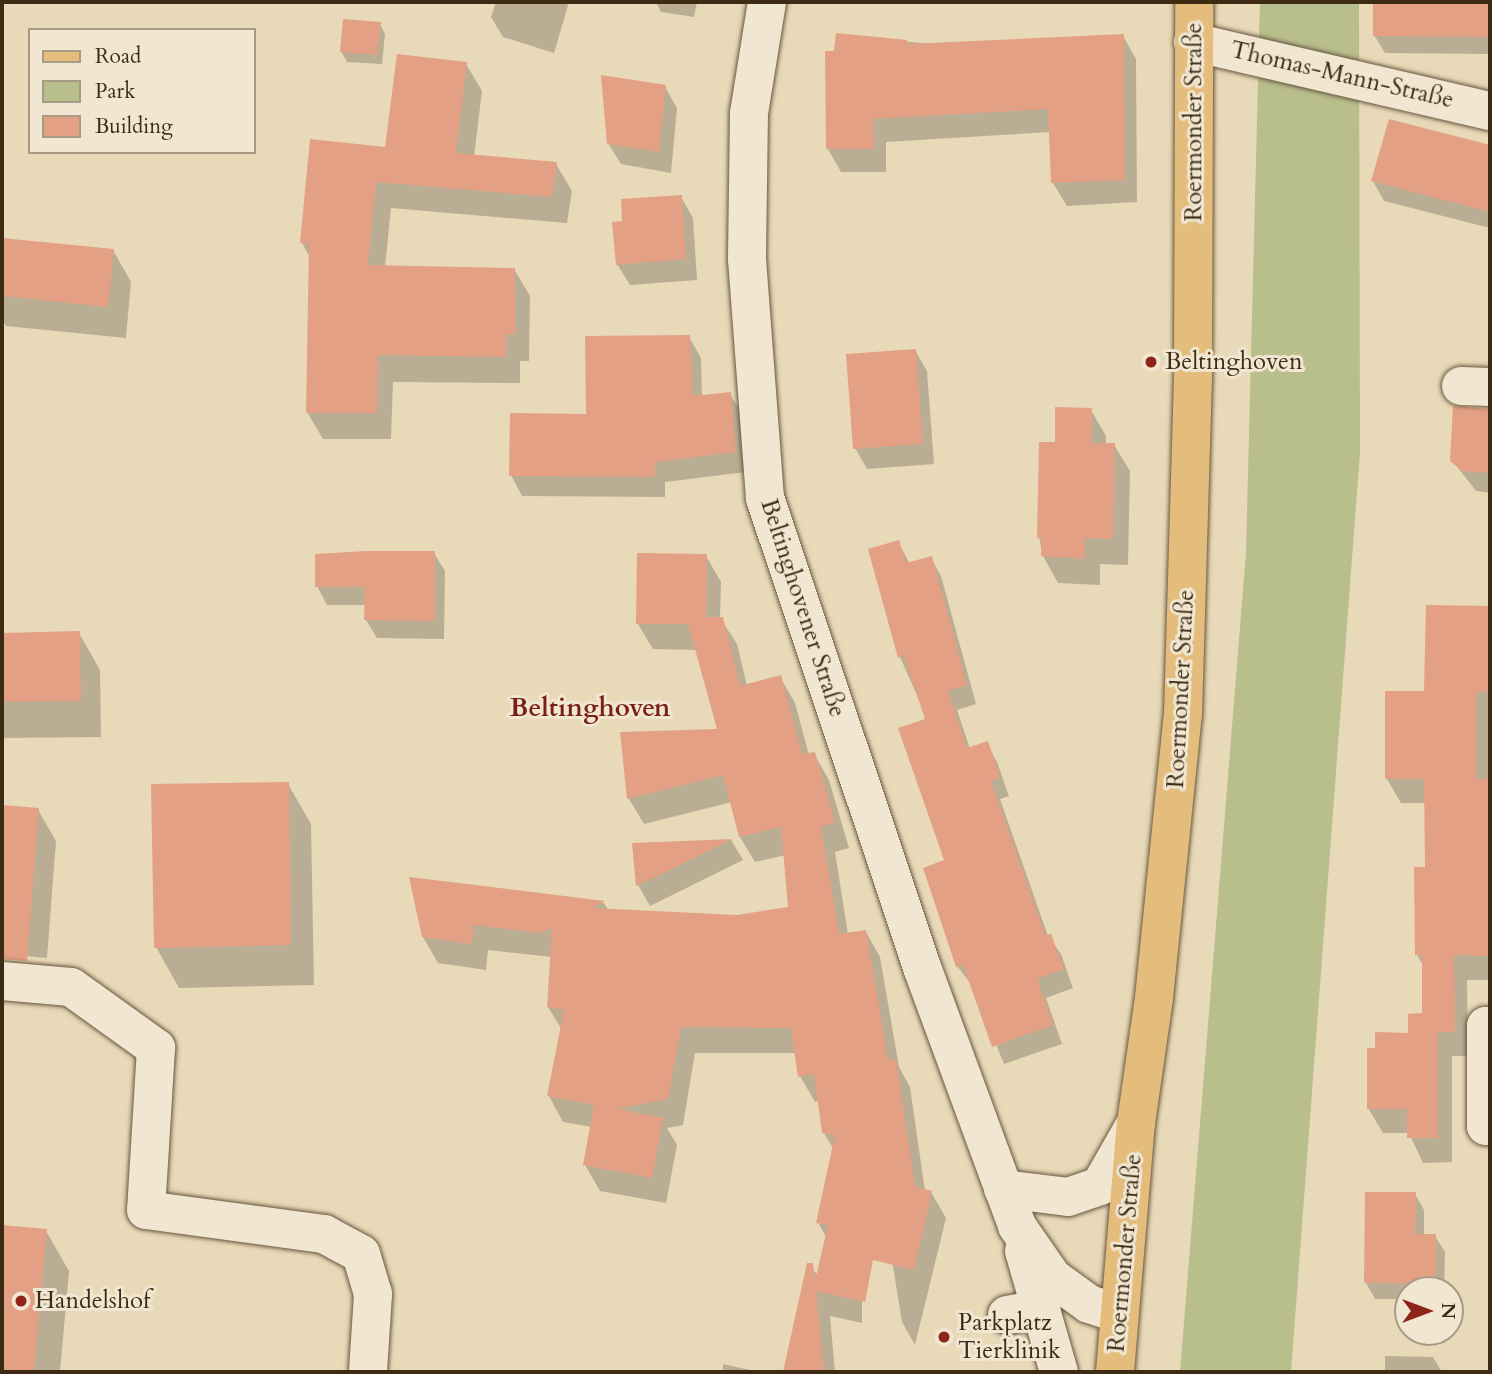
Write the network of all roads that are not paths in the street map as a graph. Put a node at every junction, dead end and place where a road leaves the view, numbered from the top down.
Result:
1 (767, 2) edge
2 (1194, 2) edge
3 (1194, 42) junction
4 (1490, 111) edge
5 (2, 981) edge
6 (1490, 1026) edge
7 (1136, 1123) junction
8 (1490, 1126) edge
9 (1003, 1189) junction
10 (1017, 1226) junction
11 (1119, 1314) junction
12 (1049, 1370) edge
13 (368, 1372) edge
14 (1115, 1372) edge

1 - 9 street, Beltinghovener Straße
2 - 3 main road, Roermonder Straße
3 - 4 street, Thomas-Mann-Straße
3 - 7 main road, Roermonder Straße
5 - 13 street
6 - 8 street
7 - 9 street
7 - 11 main road, Roermonder Straße
9 - 10 street, Beltinghovener Straße
10 - 11 street, Beltinghovener Straße
10 - 12 street, Beltinghovener Straße
11 - 14 main road, Roermonder Straße

